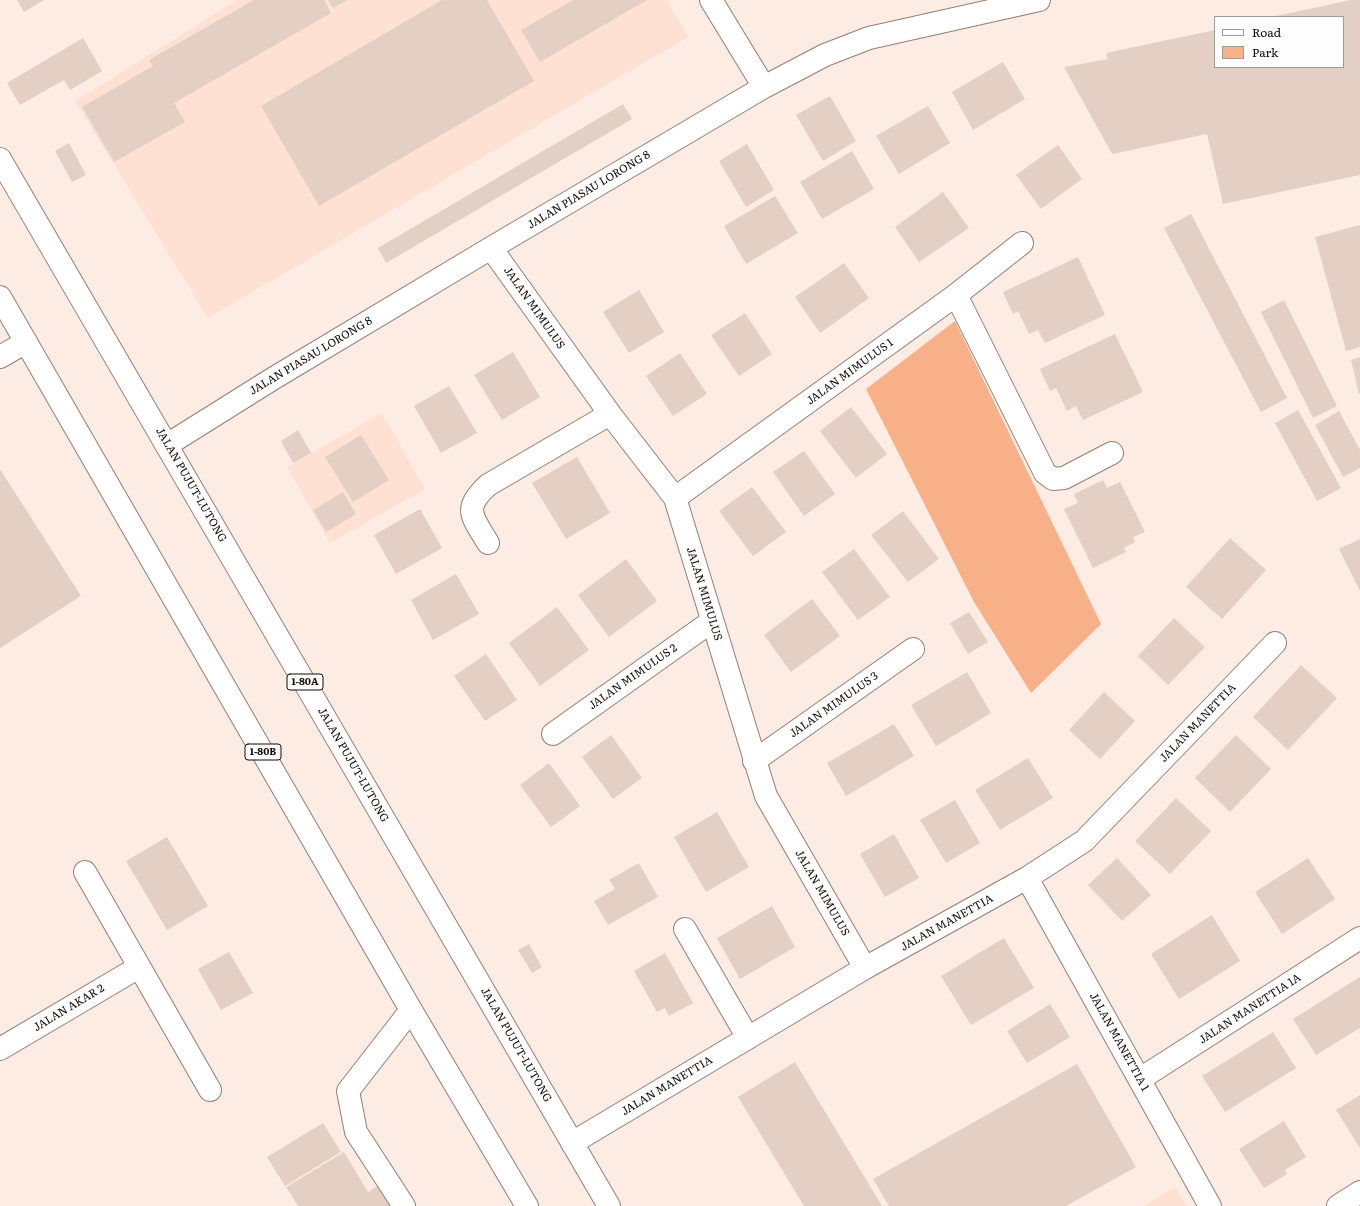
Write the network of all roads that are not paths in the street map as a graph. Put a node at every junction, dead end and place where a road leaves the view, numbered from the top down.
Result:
1 (711, 0) edge
2 (1039, 0) edge
3 (764, 87) junction
4 (0, 159) edge
5 (1022, 244) dead end
6 (491, 248) junction
7 (956, 295) junction
8 (0, 298) edge
9 (26, 342) junction
10 (0, 358) edge
11 (610, 414) junction
12 (167, 445) junction
13 (1112, 453) dead end
14 (675, 498) junction
15 (488, 543) dead end
16 (712, 621) junction
17 (1276, 644) dead end
18 (913, 649) dead end
19 (554, 734) dead end
20 (754, 760) junction
21 (85, 872) dead end
22 (1027, 878) junction
23 (685, 929) dead end
24 (1360, 938) edge
25 (139, 967) junction
26 (865, 968) junction
27 (411, 1010) junction
28 (748, 1038) junction
29 (0, 1049) edge
30 (1140, 1079) junction
31 (210, 1090) dead end
32 (572, 1143) junction
33 (1360, 1192) edge
34 (404, 1206) edge
35 (528, 1206) edge
36 (609, 1206) edge
37 (1210, 1206) edge
38 (1338, 1206) edge

1 - 3 main road
2 - 3 main road, JALAN PIASAU LORONG 8
3 - 6 main road, JALAN PIASAU LORONG 8
4 - 12 main road, JALAN PUJUT-LUTONG / 1-80A
5 - 7 main road, JALAN MIMULUS 1
6 - 11 main road, JALAN MIMULUS
6 - 12 main road, JALAN PIASAU LORONG 8
7 - 13 main road
7 - 14 main road, JALAN MIMULUS 1
8 - 9 main road, 1-80B
9 - 10 main road
9 - 27 main road, 1-80B
11 - 14 main road, JALAN MIMULUS
11 - 15 main road
12 - 32 main road, JALAN PUJUT-LUTONG / 1-80A
14 - 16 main road, JALAN MIMULUS
16 - 19 main road, JALAN MIMULUS 2
16 - 20 main road, JALAN MIMULUS
17 - 22 main road, JALAN MANETTIA
18 - 20 main road, JALAN MIMULUS 3
20 - 26 main road, JALAN MIMULUS
21 - 25 main road
22 - 26 main road, JALAN MANETTIA
22 - 30 main road, JALAN MANETTIA 1
23 - 28 main road
24 - 30 main road, JALAN MANETTIA 1A
25 - 29 main road, JALAN AKAR 2
25 - 31 main road
26 - 28 main road, JALAN MANETTIA
27 - 34 main road
27 - 35 main road, 1-80B
28 - 32 main road, JALAN MANETTIA
30 - 37 main road, JALAN MANETTIA 1
32 - 36 main road, JALAN PUJUT-LUTONG / 1-80A
33 - 38 main road

